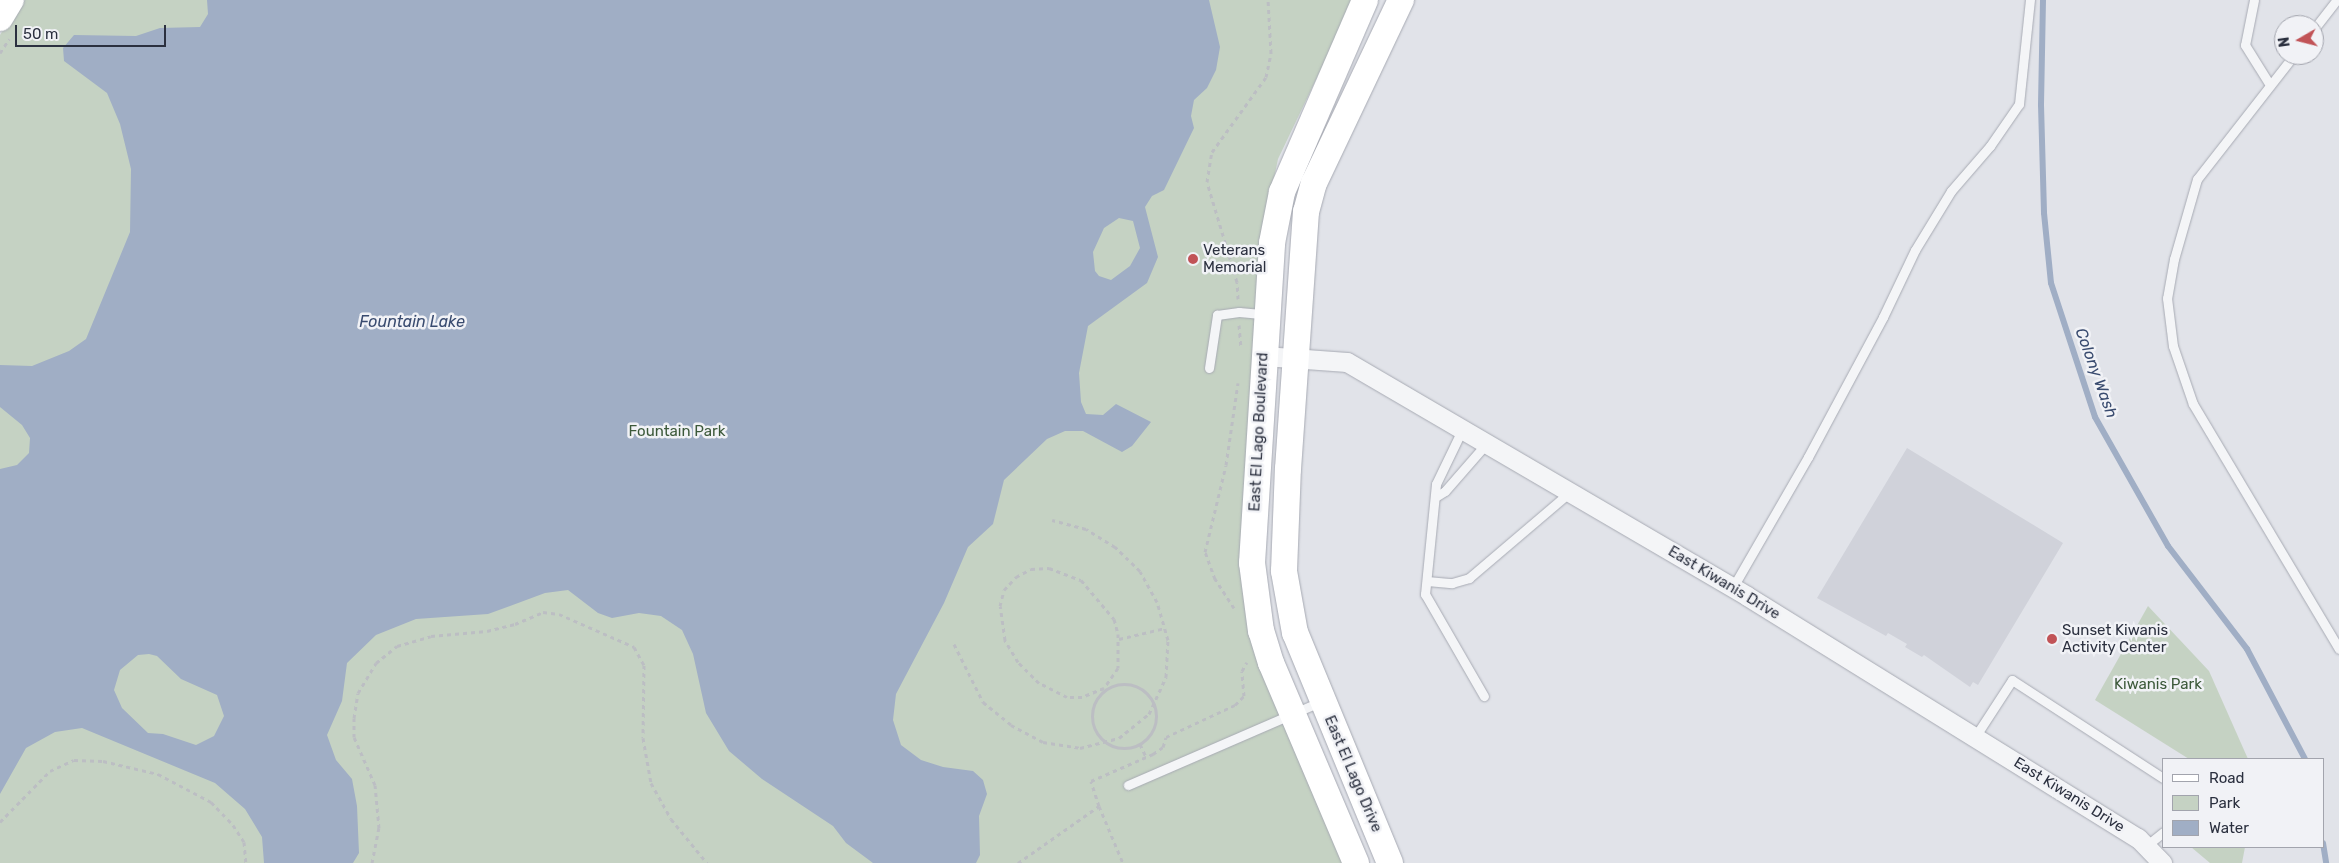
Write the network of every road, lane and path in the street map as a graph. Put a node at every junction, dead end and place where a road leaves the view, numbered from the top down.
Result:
1 (11, 0) edge
2 (1268, 0) edge
3 (1365, 0) edge
4 (2030, 0) edge
5 (2254, 0) edge
6 (2337, 0) edge
7 (1394, 2) edge
8 (2324, 16) edge
9 (0, 18) edge
10 (2286, 65) edge
11 (2270, 85) junction
12 (1238, 312) junction
13 (1267, 315) junction
14 (1252, 354) junction
15 (1295, 358) junction
16 (1209, 368) dead end
17 (1239, 380) dead end
18 (1462, 430) junction
19 (1486, 444) junction
20 (1569, 492) junction
21 (1437, 496) junction
22 (1052, 520) dead end
23 (1427, 581) junction
24 (1733, 587) junction
25 (1235, 610) dead end
26 (1165, 628) junction
27 (1119, 639) junction
28 (954, 644) dead end
29 (2339, 648) edge
30 (1254, 658) dead end
31 (1104, 688) junction
32 (1484, 696) dead end
33 (1322, 701) junction
34 (1153, 704) junction
35 (1292, 714) junction
36 (1974, 737) junction
37 (1104, 742) junction
38 (1140, 744) junction
39 (1146, 757) junction
40 (2162, 777) edge
41 (1128, 785) dead end
42 (1099, 806) junction
43 (0, 822) edge
44 (2162, 833) edge
45 (2146, 846) junction
46 (1386, 855) edge
47 (246, 863) edge
48 (372, 863) edge
49 (707, 863) edge
50 (1018, 863) edge
51 (1123, 863) edge
52 (1356, 863) edge
53 (2162, 863) edge

1 - 9 street
2 - 12 path
3 - 13 street, East El Lago Boulevard
4 - 24 lane
5 - 11 lane
6 - 8 lane
7 - 15 street, East El Lago Boulevard
10 - 11 lane
11 - 29 lane
12 - 13 lane
12 - 14 path
12 - 16 lane
13 - 14 street, East El Lago Boulevard
14 - 15 street, East Kiwanis Drive
14 - 35 street, East El Lago Boulevard
15 - 18 street, East Kiwanis Drive
15 - 33 street, East El Lago Boulevard
17 - 25 path
18 - 19 street, East Kiwanis Drive
18 - 21 lane
19 - 20 street, East Kiwanis Drive
19 - 21 lane
20 - 23 lane
20 - 24 street, East Kiwanis Drive
21 - 23 lane
22 - 26 path
23 - 32 lane
24 - 36 street, East Kiwanis Drive
26 - 27 path
26 - 34 path
27 - 31 path
27 - 31 path
28 - 37 path
30 - 39 path
31 - 34 path
31 - 37 path
33 - 35 lane
33 - 46 street, East El Lago Drive
34 - 37 path
34 - 38 path
35 - 41 lane
35 - 52 street, East El Lago Boulevard
36 - 40 lane
36 - 45 street, East Kiwanis Drive
37 - 38 path
38 - 39 path
39 - 42 path
42 - 50 path
42 - 51 path
43 - 47 path
44 - 45 lane
45 - 53 street, East Kiwanis Drive
46 - 52 street
48 - 49 path

